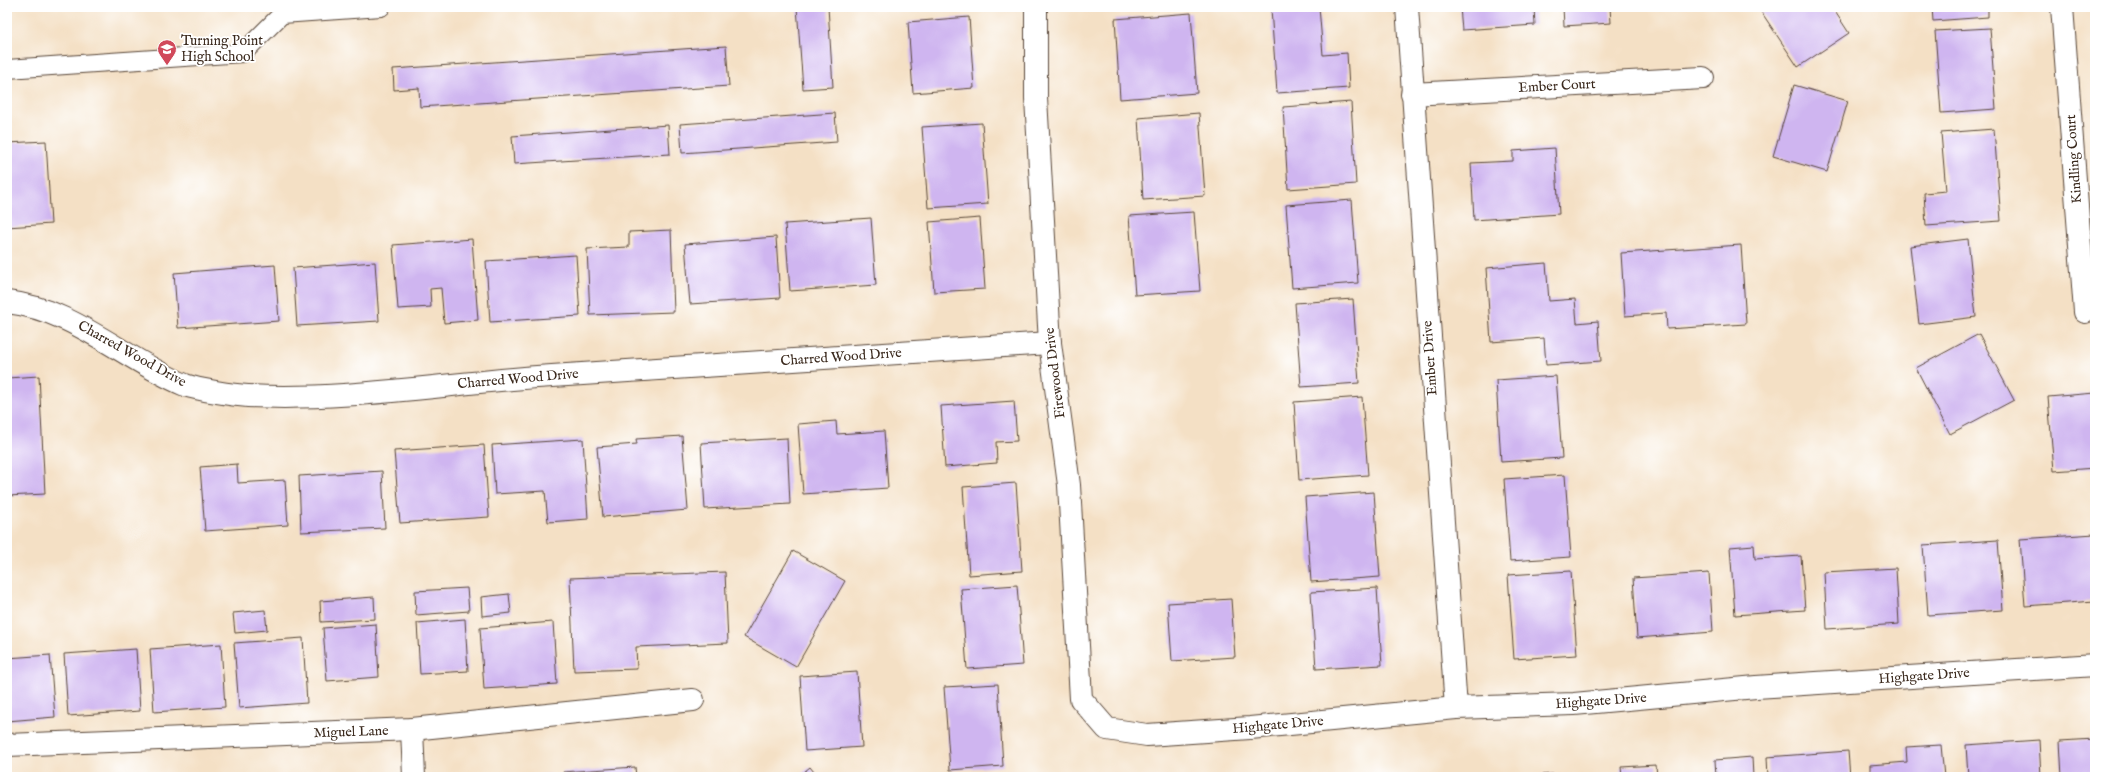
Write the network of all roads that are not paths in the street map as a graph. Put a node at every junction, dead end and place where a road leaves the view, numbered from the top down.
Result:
1 (381, 7) edge
2 (1036, 7) edge
3 (1407, 7) edge
4 (2062, 7) edge
5 (282, 10) edge
6 (7, 69) edge
7 (1702, 78) dead end
8 (1412, 94) junction
9 (7, 302) edge
10 (2085, 312) dead end
11 (1050, 343) junction
12 (2095, 665) edge
13 (693, 700) dead end
14 (1456, 708) junction
15 (412, 729) junction
16 (1107, 729) joint
17 (7, 745) edge
18 (414, 777) edge

1 - 5 lane
2 - 11 street, Firewood Drive
3 - 8 street, Ember Drive
4 - 10 street, Kindling Court
5 - 6 lane
7 - 8 street, Ember Court
8 - 14 street, Ember Drive
9 - 11 street, Charred Wood Drive
11 - 16 street, Firewood Drive
12 - 14 street, Highgate Drive
13 - 15 street, Miguel Lane
14 - 16 street, Highgate Drive
15 - 17 street, Miguel Lane
15 - 18 street

